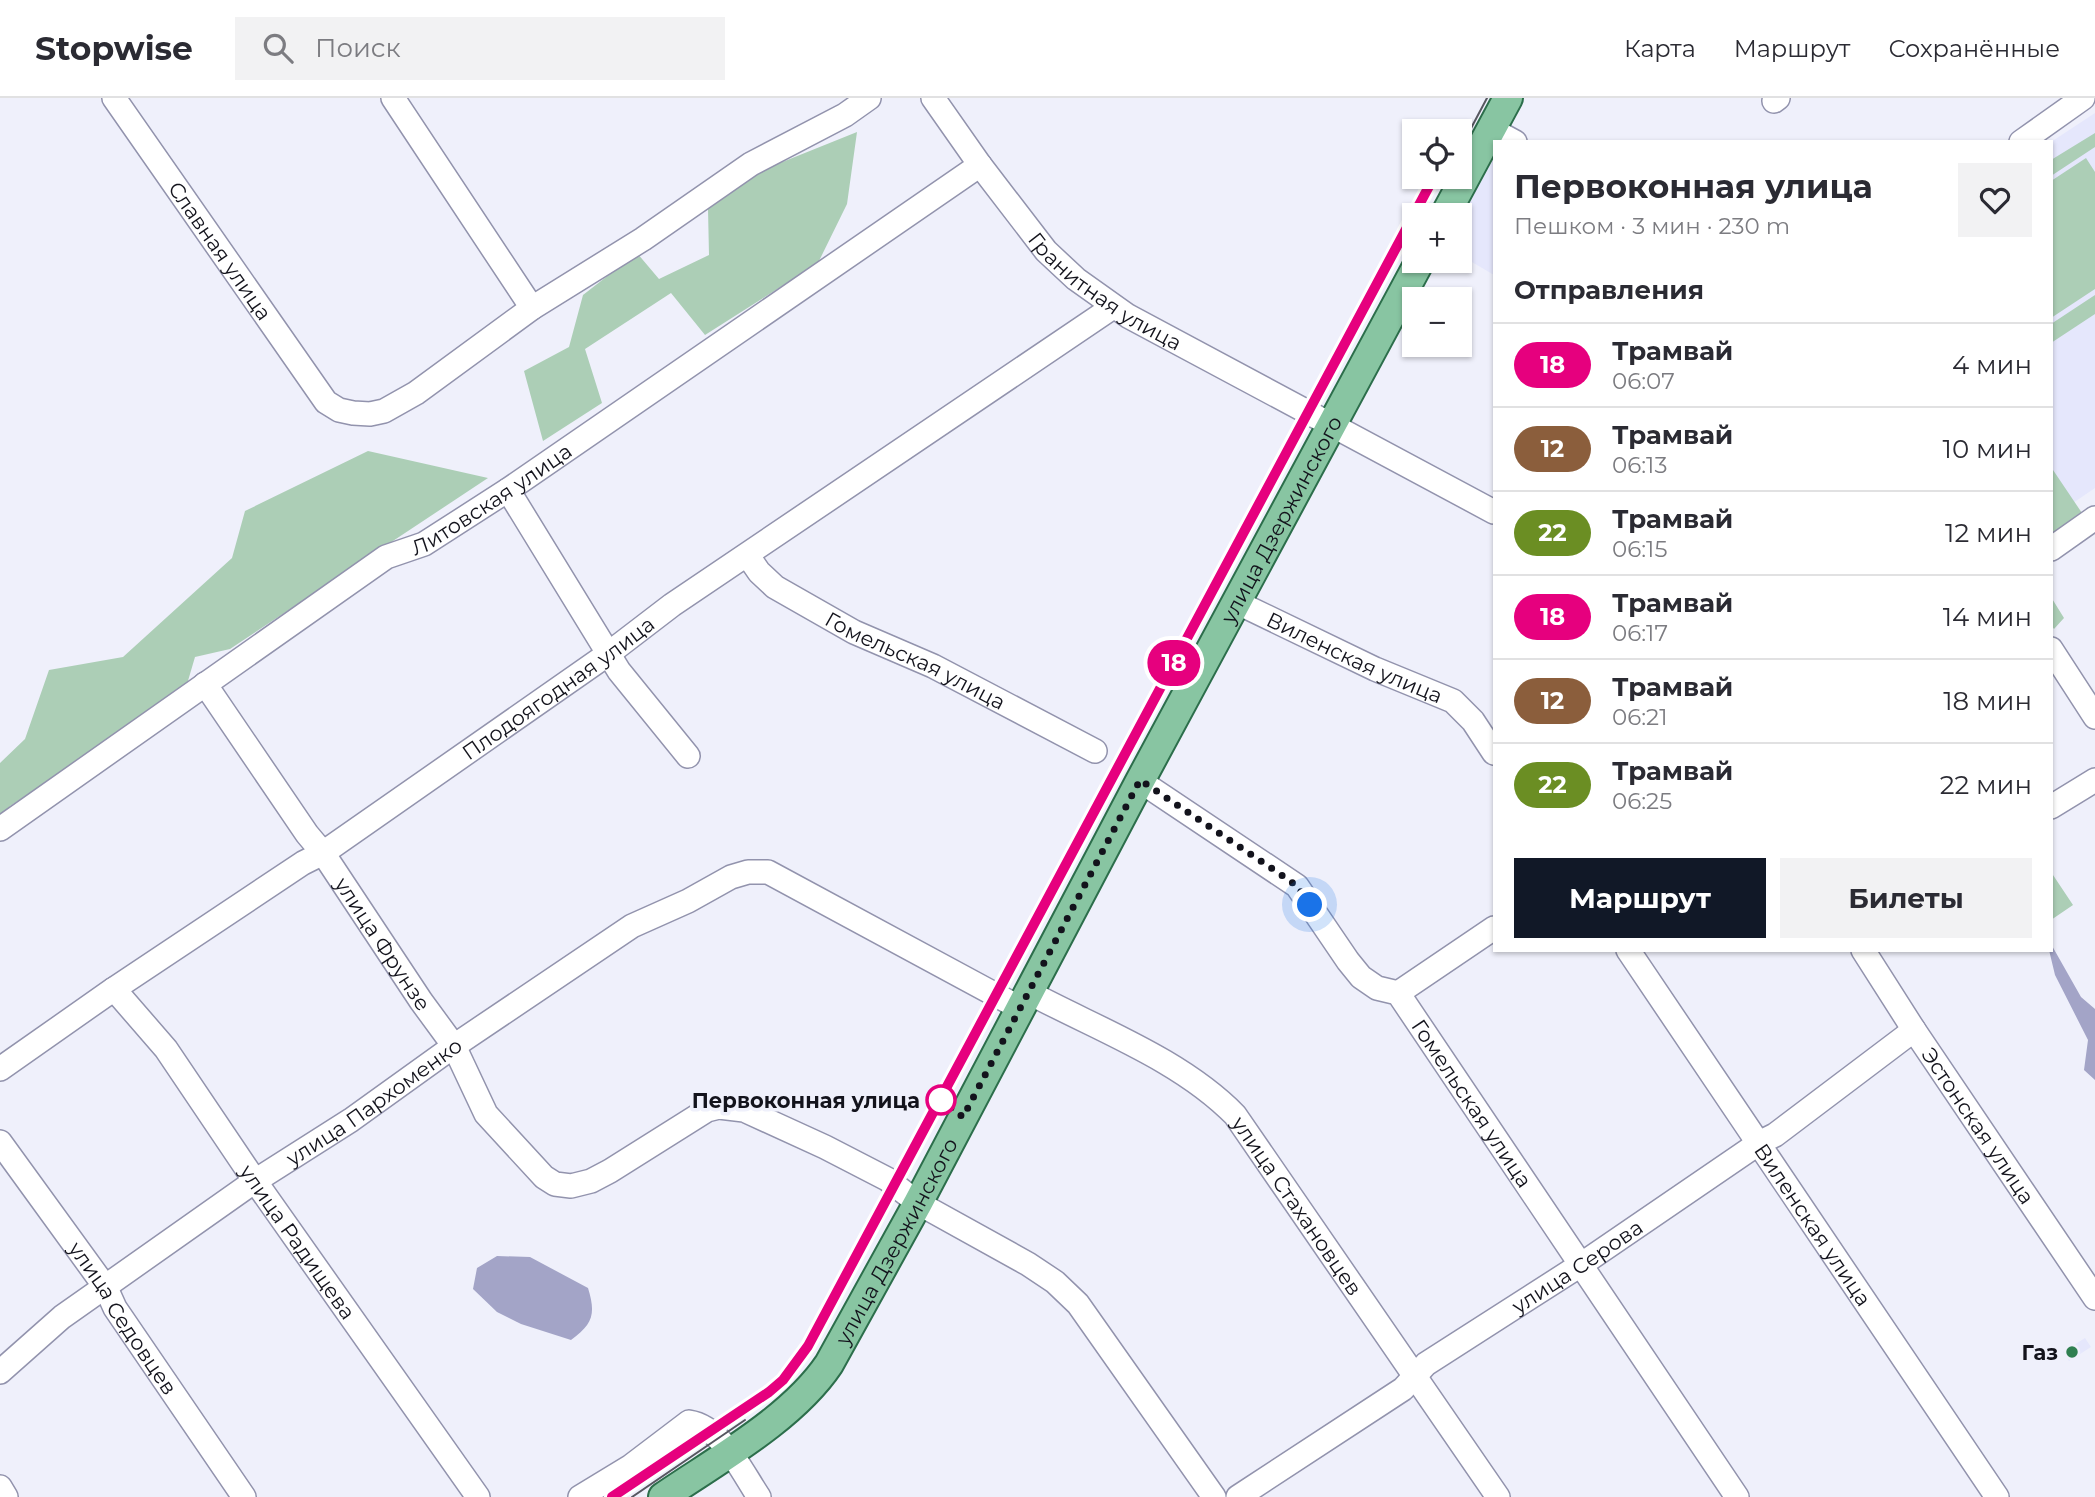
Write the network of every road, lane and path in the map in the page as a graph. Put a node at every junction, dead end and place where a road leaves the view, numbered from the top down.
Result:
1 (114, 98) edge
2 (393, 98) edge
3 (869, 98) edge
4 (933, 98) edge
5 (1508, 98) edge
6 (2082, 98) edge
7 (1503, 135) edge
8 (2024, 140) edge
9 (1493, 149) edge
10 (980, 165) junction
11 (1454, 203) edge
12 (1413, 273) edge
13 (1113, 306) junction
14 (532, 308) junction
15 (1332, 423) junction
16 (508, 489) junction
17 (1493, 511) edge
18 (2095, 518) edge
19 (2053, 548) edge
20 (748, 556) junction
21 (1236, 603) junction
22 (2053, 652) edge
23 (608, 654) junction
24 (205, 684) junction
25 (2095, 717) edge
26 (1095, 751) dead end
27 (1493, 752) edge
28 (688, 756) dead end
29 (1140, 780) junction
30 (2095, 780) edge
31 (2053, 806) edge
32 (0, 829) edge
33 (323, 853) junction
34 (768, 872) joint
35 (1493, 930) edge
36 (1629, 952) edge
37 (1864, 952) edge
38 (114, 989) junction
39 (1398, 993) junction
40 (1024, 1000) junction
41 (1914, 1030) junction
42 (454, 1046) junction
43 (0, 1069) edge
44 (0, 1142) edge
45 (1759, 1143) junction
46 (255, 1181) junction
47 (918, 1203) junction
48 (1582, 1264) junction
49 (106, 1288) junction
50 (2095, 1298) edge
51 (0, 1372) edge
52 (1415, 1377) junction
53 (729, 1452) junction
54 (0, 1487) edge
55 (6, 1497) edge
56 (244, 1497) edge
57 (478, 1497) edge
58 (580, 1497) edge
59 (663, 1497) edge
60 (759, 1497) edge
61 (1214, 1497) edge
62 (1238, 1497) edge
63 (1498, 1497) edge
64 (1737, 1497) edge
65 (1997, 1497) edge

1 - 14 street, Славная улица
2 - 14 street
3 - 14 street
4 - 10 street, Гранитная улица
5 - 7 main road
6 - 8 street
9 - 11 main road
10 - 13 street, Гранитная улица
10 - 16 street, Литовская улица
12 - 15 main road, улица Дзержинского
13 - 15 street, Гранитная улица
13 - 20 street, Плодоягодная улица
15 - 17 street
15 - 21 main road, улица Дзержинского
16 - 23 street
16 - 24 street, Литовская улица
18 - 19 street
20 - 23 street, Плодоягодная улица
20 - 26 street, Гомельская улица
21 - 27 street, Виленская улица
21 - 29 main road, улица Дзержинского
22 - 25 street
23 - 28 street
23 - 33 street, Плодоягодная улица
24 - 32 street, Литовская улица
24 - 33 street, улица Фрунзе
29 - 39 street
29 - 40 main road, улица Дзержинского
30 - 31 street
33 - 38 street, Плодоягодная улица
33 - 42 street, улица Фрунзе
34 - 40 street, улица Стахановцев
34 - 42 street, улица Пархоменко
35 - 39 street
36 - 45 street, Виленская улица
37 - 41 street, Эстонская улица
38 - 43 street, Плодоягодная улица
38 - 46 street, улица Радищева
39 - 48 street, Гомельская улица
40 - 47 main road, улица Дзержинского
40 - 52 street, улица Стахановцев
41 - 45 street, улица Серова
41 - 50 street, Эстонская улица
42 - 46 street, улица Пархоменко
42 - 47 street, улица Фрунзе
44 - 49 street, улица Седовцев
45 - 48 street, улица Серова
45 - 65 street, Виленская улица
46 - 49 street, улица Пархоменко
46 - 57 street, улица Радищева
47 - 53 main road, улица Дзержинского
47 - 61 street
48 - 52 street, улица Серова
48 - 64 street, Гомельская улица
49 - 51 street, улица Пархоменко
49 - 56 street, улица Седовцев
52 - 62 street, улица Серова
52 - 63 street, улица Стахановцев
53 - 58 street
53 - 59 main road, улица Дзержинского
53 - 60 street
54 - 55 street

